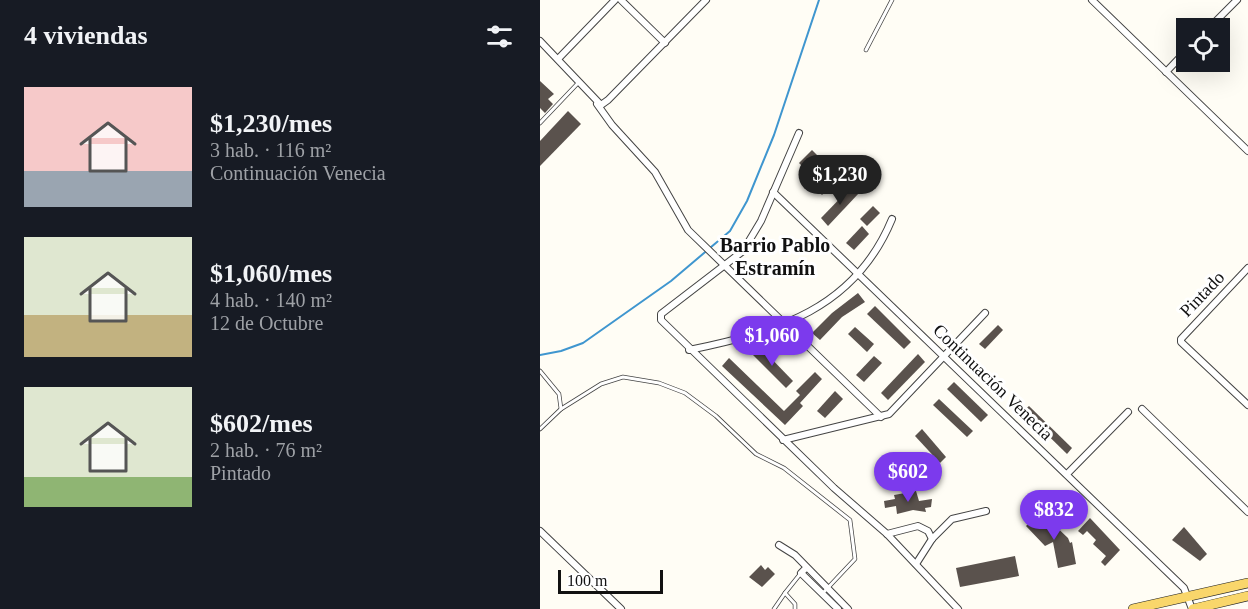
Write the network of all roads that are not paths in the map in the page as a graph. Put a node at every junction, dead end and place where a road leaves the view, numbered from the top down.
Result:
1 (615, 0) edge
2 (621, 0) edge
3 (706, 0) edge
4 (892, 0) edge
5 (1092, 0) edge
6 (1237, 0) edge
7 (1219, 18) edge
8 (540, 41) edge
9 (664, 43) junction
10 (866, 50) dead end
11 (558, 58) junction
12 (1176, 62) edge
13 (1166, 72) junction
14 (579, 82) junction
15 (600, 104) junction
16 (540, 123) edge
17 (799, 133) dead end
18 (1248, 151) edge
19 (774, 192) junction
20 (892, 219) dead end
21 (727, 266) junction
22 (1248, 268) edge
23 (859, 274) junction
24 (985, 313) dead end
25 (786, 324) junction
26 (689, 350) junction
27 (945, 357) junction
28 (540, 371) edge
29 (1248, 405) edge
30 (561, 409) junction
31 (1142, 410) dead end
32 (1128, 412) dead end
33 (881, 417) junction
34 (540, 429) edge
35 (783, 440) junction
36 (1067, 474) junction
37 (986, 511) dead end
38 (1248, 512) edge
39 (540, 531) edge
40 (887, 534) junction
41 (932, 538) junction
42 (778, 545) dead end
43 (916, 564) junction
44 (803, 571) junction
45 (1248, 583) edge
46 (825, 591) junction
47 (785, 593) junction
48 (1248, 596) edge
49 (1188, 597) junction
50 (621, 609) edge
51 (774, 609) edge
52 (795, 609) edge
53 (838, 609) edge
54 (848, 609) edge
55 (958, 609) edge
56 (1133, 609) edge
57 (1193, 609) edge

1 - 11 street
2 - 9 street
3 - 9 street
4 - 10 lane
5 - 13 street
6 - 7 street
8 - 11 street
9 - 15 street
11 - 14 street
12 - 13 street
13 - 18 street
14 - 15 street
14 - 16 lane
15 - 21 street
17 - 19 street
19 - 21 street
19 - 23 street, Continuación Venecia
20 - 23 street
21 - 25 street
21 - 26 street
22 - 29 street, Pintado
23 - 25 street
23 - 27 street, Continuación Venecia
24 - 27 street
25 - 26 street
25 - 33 street
26 - 35 street
27 - 33 street
27 - 36 street, Continuación Venecia
28 - 30 lane
30 - 34 lane
30 - 46 lane
31 - 38 street
32 - 36 street
33 - 35 street
35 - 40 street
36 - 49 street, Continuación Venecia
37 - 41 street
39 - 50 street
40 - 41 street
40 - 43 street
41 - 43 street
42 - 44 street
43 - 55 street
44 - 46 street
44 - 47 lane
45 - 49 main road
46 - 53 street
46 - 54 street
47 - 51 lane
47 - 52 lane
48 - 57 main road
49 - 56 main road
49 - 57 street

